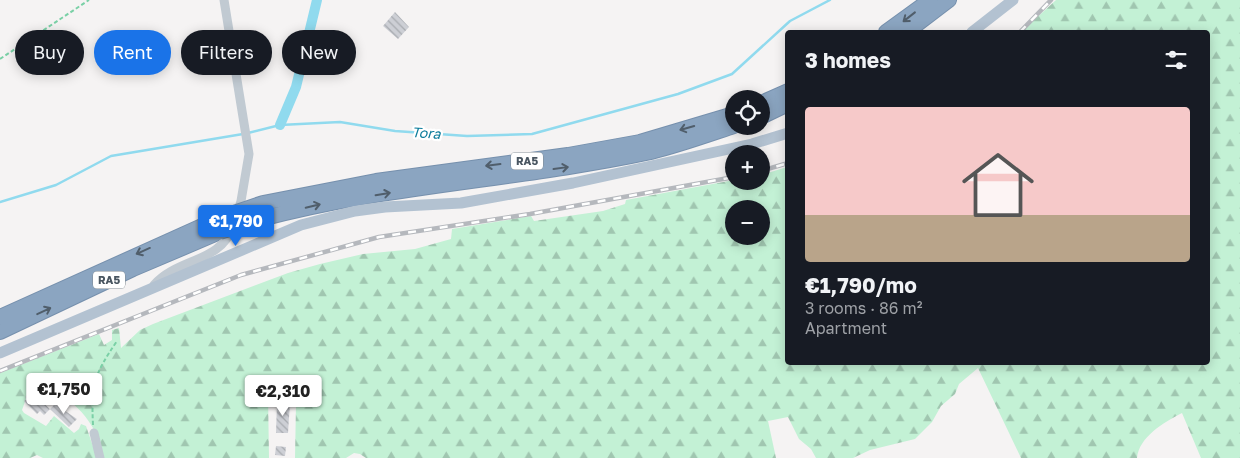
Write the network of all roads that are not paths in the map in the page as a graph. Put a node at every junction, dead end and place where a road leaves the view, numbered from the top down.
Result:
1 (224, 0) edge
2 (930, 0) edge
3 (949, 0) edge
4 (1013, 0) edge
5 (889, 30) edge
6 (910, 30) edge
7 (975, 30) edge
8 (785, 92) edge
9 (770, 99) edge
10 (785, 105) edge
11 (770, 113) edge
12 (725, 117) edge
13 (725, 129) edge
14 (785, 134) edge
15 (148, 292) junction
16 (0, 316) edge
17 (0, 332) edge
18 (0, 353) edge
19 (94, 433) road end
20 (100, 458) edge

1 - 15 street
2 -> 5 highway
3 - 6 highway
4 - 7 main road
8 - 9 highway
10 - 11 highway
12 -> 16 highway, RA5, bridge
17 -> 13 highway, RA5, bridge
14 - 15 main road
15 - 18 main road
19 - 20 street

